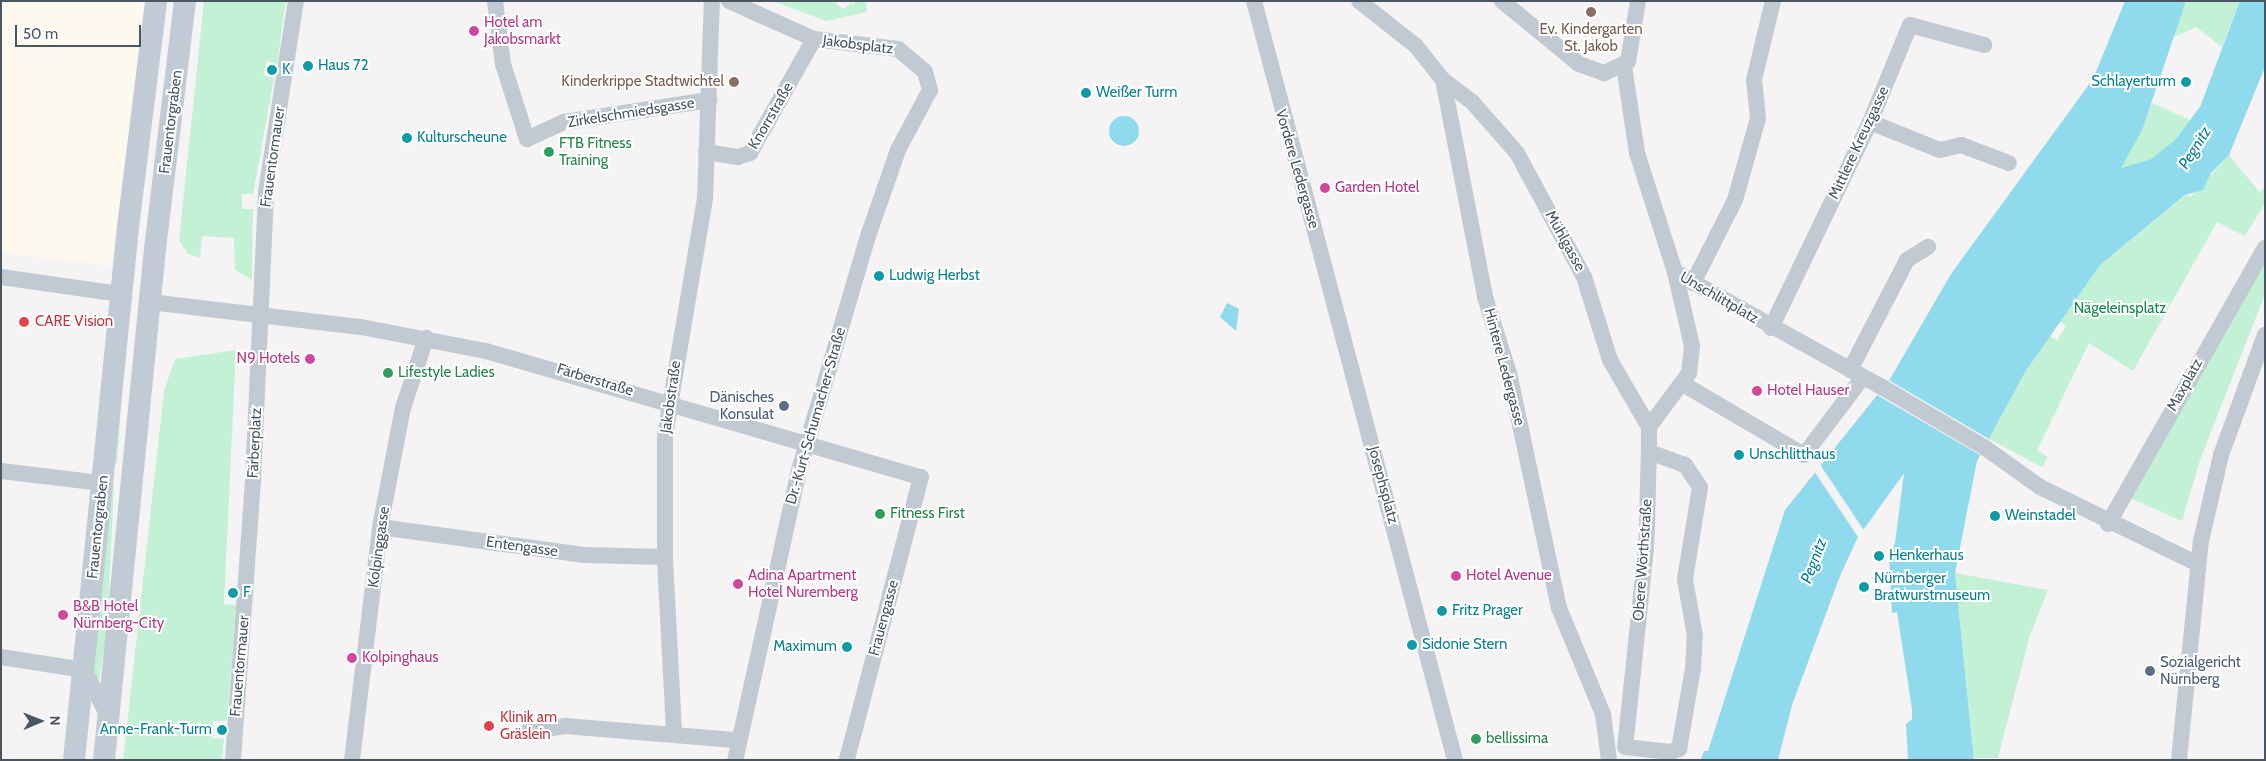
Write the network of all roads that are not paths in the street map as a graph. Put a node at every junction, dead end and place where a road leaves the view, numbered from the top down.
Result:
1 (156, 1) edge
2 (185, 1) edge
3 (296, 1) edge
4 (495, 1) edge
5 (712, 1) edge
6 (729, 1) edge
7 (1254, 1) edge
8 (1359, 1) edge
9 (1502, 1) edge
10 (1638, 1) edge
11 (1773, 1) edge
12 (814, 39) junction
13 (1984, 45) dead end
14 (1624, 66) junction
15 (1443, 80) junction
16 (709, 100) junction
17 (926, 102) joint
18 (1870, 122) junction
19 (706, 152) junction
20 (2009, 163) dead end
21 (1928, 248) dead end
22 (2265, 248) edge
23 (1675, 272) junction
24 (1, 277) edge
25 (1693, 283) junction
26 (121, 294) junction
27 (150, 302) junction
28 (262, 314) junction
29 (1771, 328) junction
30 (2265, 335) edge
31 (1344, 337) joint
32 (426, 338) junction
33 (1856, 373) junction
34 (1682, 384) junction
35 (667, 402) junction
36 (1649, 427) junction
37 (807, 443) junction
38 (1649, 452) junction
39 (1, 471) edge
40 (921, 476) joint
41 (102, 483) junction
42 (2108, 524) junction
43 (380, 527) junction
44 (665, 557) junction
45 (2198, 564) junction
46 (248, 572) joint
47 (1, 657) edge
48 (84, 670) junction
49 (108, 716) junction
50 (674, 731) junction
51 (524, 733) dead end
52 (737, 740) junction
53 (74, 760) edge
54 (104, 760) edge
55 (233, 760) edge
56 (352, 760) edge
57 (735, 760) edge
58 (847, 760) edge
59 (1455, 760) edge
60 (1609, 760) edge
61 (2179, 760) edge

1 - 26 main road, Frauentorgraben
2 - 27 main road, Frauentorgraben
3 - 28 street, Frauentormauer
4 - 16 street, Zirkelschmiedsgasse
5 - 16 street, Jakobstraße
6 - 12 street, Jakobsplatz
7 - 31 street, Vordere Ledergasse
8 - 15 street, Hintere Ledergasse
9 - 14 street
10 - 14 street
11 - 25 street
12 - 17 street, Jakobsplatz
12 - 19 street, Knorrstraße
13 - 18 street, Mittlere Kreuzgasse
14 - 23 street
15 - 36 street, Mühlgasse
15 - 60 street, Hintere Ledergasse
16 - 19 street, Jakobstraße
17 - 37 street, Dr.-Kurt-Schumacher-Straße
18 - 20 street
18 - 29 street, Mittlere Kreuzgasse
19 - 35 street, Jakobstraße
21 - 33 street
22 - 42 street, Maxplatz
23 - 25 street, Unschlittplatz
23 - 34 street, Unschlittplatz
24 - 26 street
25 - 29 street, Unschlittplatz
26 - 27 main road
26 - 41 main road, Frauentorgraben
27 - 28 street, Färberstraße
27 - 49 main road, Frauentorgraben
28 - 32 street, Färberstraße
28 - 46 street, Färberplatz
29 - 33 street, Unschlittplatz
30 - 45 street
31 - 59 street, Josephsplatz
32 - 35 street, Färberstraße
32 - 43 street, Kolpinggasse
33 - 34 street
33 - 42 street, Unschlittplatz
34 - 36 street
35 - 37 street, Färberstraße
35 - 44 street, Jakobstraße
36 - 38 street, Obere Wörthstraße
37 - 40 street, Färberstraße
37 - 52 street, Dr.-Kurt-Schumacher-Straße
38 - 38 street, Obere Wörthstraße
39 - 41 street
40 - 58 street, Frauengasse
41 - 48 main road, Frauentorgraben
42 - 45 street
43 - 44 street, Entengasse
43 - 56 street, Kolpinggasse
44 - 50 street, Jakobstraße
45 - 61 street
46 - 55 street, Frauentormauer
47 - 48 street
48 - 49 street
48 - 53 main road, Frauentorgraben
49 - 54 main road, Frauentorgraben
50 - 51 street
50 - 52 street
52 - 57 street, Dr.-Kurt-Schumacher-Straße

